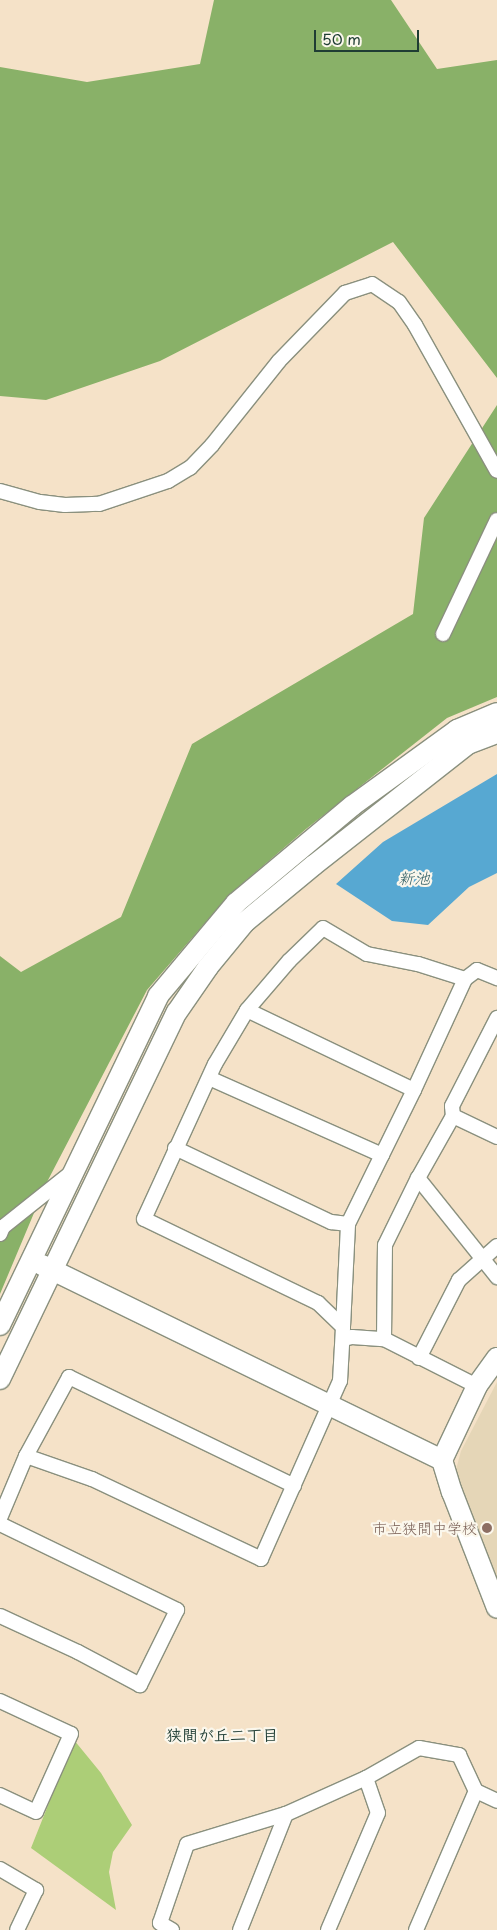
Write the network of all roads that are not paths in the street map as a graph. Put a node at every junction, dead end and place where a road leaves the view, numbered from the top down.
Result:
1 (497, 471) edge
2 (0, 491) edge
3 (497, 520) edge
4 (443, 634) dead end
5 (497, 713) edge
6 (497, 733) edge
7 (497, 978) edge
8 (464, 979) junction
9 (247, 1010) junction
10 (497, 1018) edge
11 (209, 1078) junction
12 (414, 1090) junction
13 (453, 1116) junction
14 (497, 1137) edge
15 (175, 1148) junction
16 (382, 1155) junction
17 (76, 1169) junction
18 (418, 1178) junction
19 (348, 1224) junction
20 (0, 1234) edge
21 (497, 1246) edge
22 (482, 1258) junction
23 (31, 1261) junction
24 (53, 1270) junction
25 (497, 1277) edge
26 (0, 1325) edge
27 (343, 1333) junction
28 (384, 1339) junction
29 (419, 1358) junction
30 (497, 1358) edge
31 (0, 1379) edge
32 (477, 1386) junction
33 (329, 1405) junction
34 (26, 1456) junction
35 (442, 1460) junction
36 (294, 1486) junction
37 (0, 1518) edge
38 (0, 1524) edge
39 (497, 1608) edge
40 (0, 1616) edge
41 (0, 1702) edge
42 (366, 1778) junction
43 (476, 1791) junction
44 (0, 1795) edge
45 (497, 1801) edge
46 (286, 1814) junction
47 (0, 1869) edge
48 (19, 1926) edge
49 (33, 1930) edge
50 (172, 1930) edge
51 (240, 1930) edge
52 (328, 1930) edge
53 (416, 1930) edge

1 - 2 street
3 - 4 street
5 - 17 street
6 - 24 street
7 - 8 street
8 - 9 street
8 - 12 street
9 - 11 street
9 - 12 street
10 - 13 street
11 - 15 street
11 - 16 street
12 - 16 street
13 - 14 street
13 - 18 street
15 - 19 street
15 - 27 street
16 - 19 street
17 - 20 street
17 - 23 street
18 - 22 street
18 - 28 street
19 - 27 street
21 - 22 street
22 - 25 street
22 - 29 street
23 - 24 street
23 - 26 street
24 - 31 street
24 - 33 street
27 - 28 street
27 - 33 street
28 - 29 street
29 - 32 street
30 - 32 street
32 - 35 street
33 - 35 street
33 - 36 street
34 - 36 street
34 - 36 street
34 - 37 street
35 - 39 street
38 - 40 street
41 - 44 street
42 - 43 street
42 - 46 street
42 - 52 street
43 - 45 street
43 - 53 street
46 - 50 street
46 - 51 street
47 - 48 street
48 - 49 street

